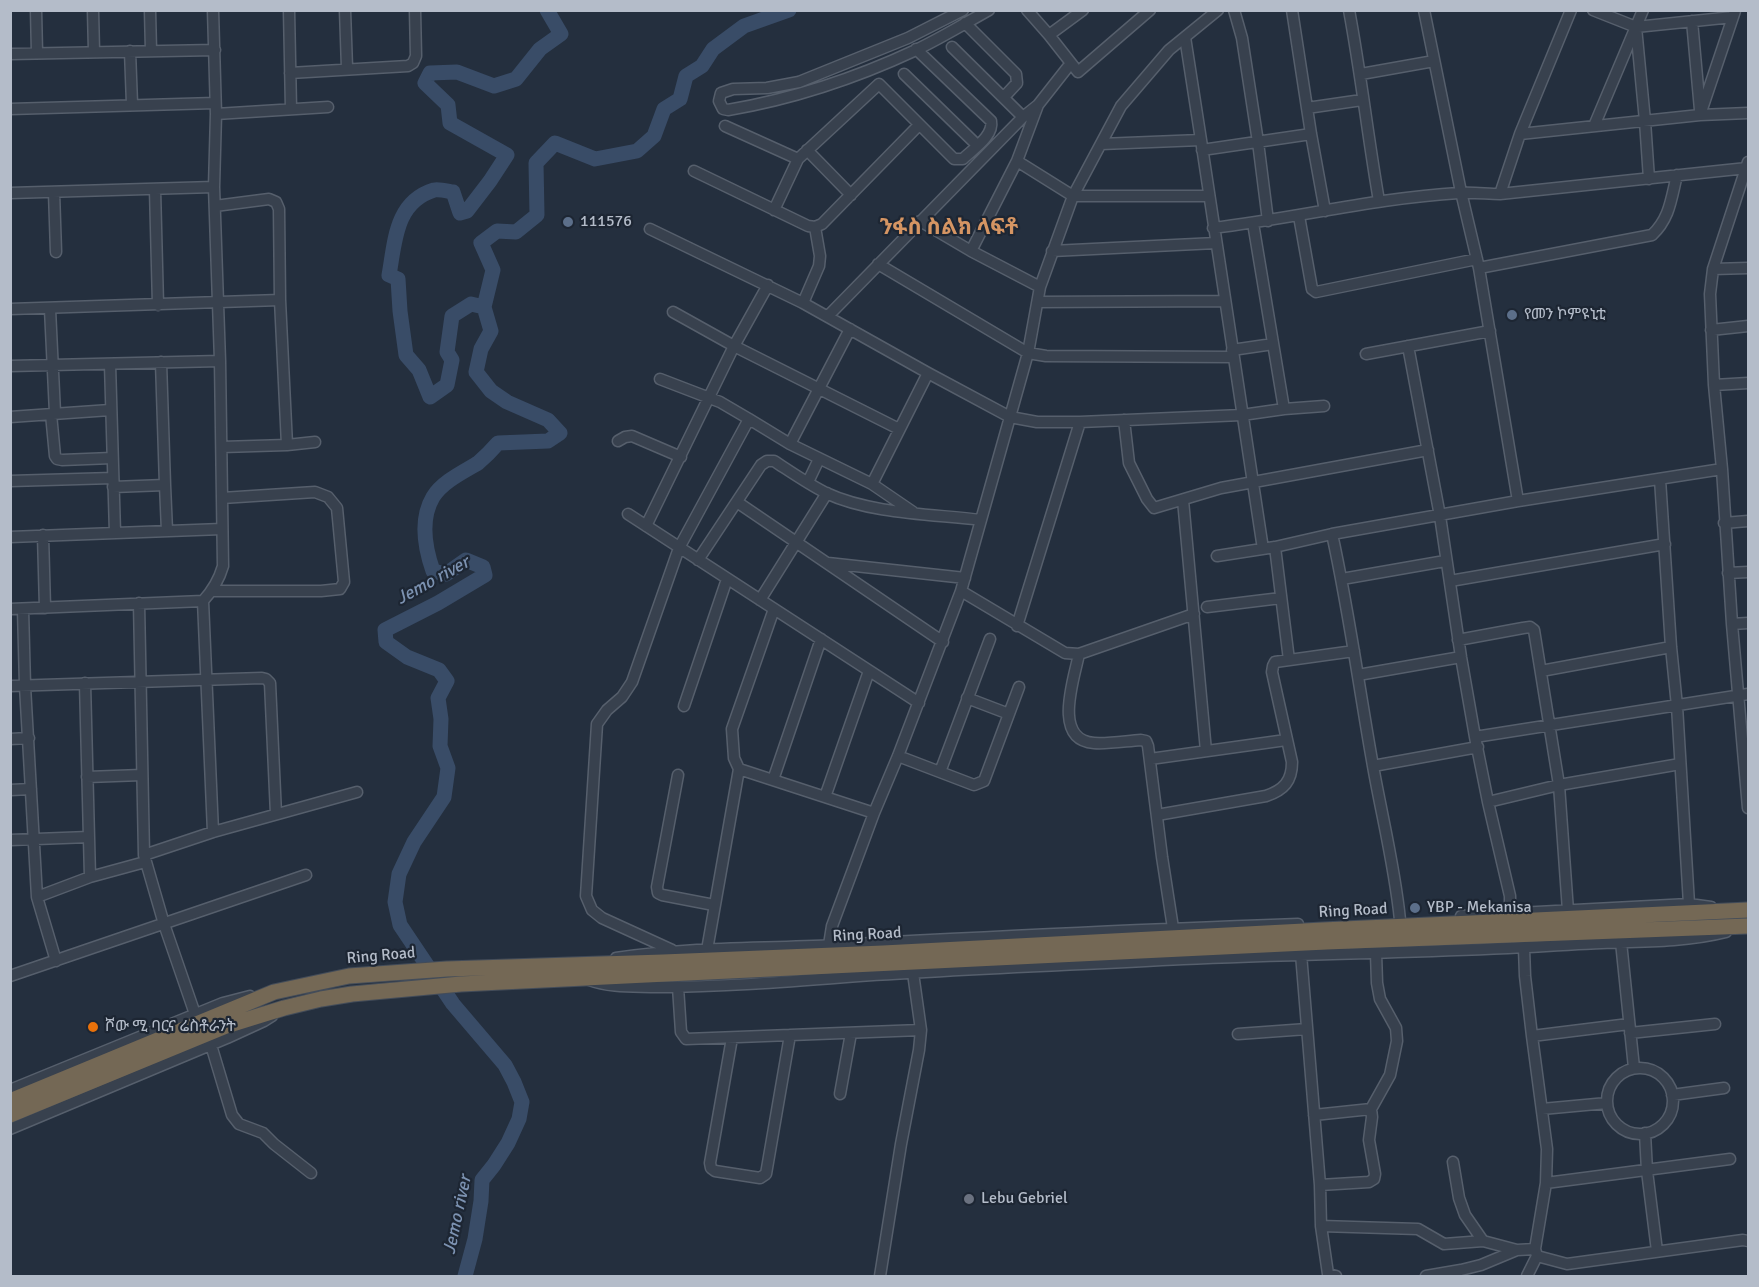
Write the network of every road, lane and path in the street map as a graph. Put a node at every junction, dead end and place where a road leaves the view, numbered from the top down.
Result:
1 (36, 10) edge
2 (93, 10) edge
3 (150, 10) edge
4 (213, 10) edge
5 (289, 10) edge
6 (345, 10) edge
7 (415, 10) edge
8 (963, 10) edge
9 (989, 10) edge
10 (1027, 10) edge
11 (1083, 10) edge
12 (1150, 10) edge
13 (1218, 10) edge
14 (1234, 10) edge
15 (1292, 10) edge
16 (1350, 10) edge
17 (1424, 10) edge
18 (1571, 10) edge
19 (1593, 10) edge
20 (1642, 10) edge
21 (1137, 14) edge
22 (1734, 14) edge
23 (1692, 21) junction
24 (965, 23) junction
25 (1636, 27) junction
26 (1049, 35) junction
27 (1185, 37) junction
28 (952, 47) dead end
29 (916, 49) junction
30 (215, 50) junction
31 (130, 51) junction
32 (151, 51) junction
33 (94, 52) junction
34 (37, 53) junction
35 (10, 54) edge
36 (1434, 61) junction
37 (1071, 63) junction
38 (347, 68) junction
39 (290, 73) junction
40 (904, 74) dead end
41 (1360, 74) junction
42 (1004, 97) junction
43 (1362, 100) junction
44 (132, 104) junction
45 (1038, 105) junction
46 (328, 107) dead end
47 (215, 108) junction
48 (1307, 108) junction
49 (10, 109) edge
50 (291, 109) junction
51 (1749, 113) edge
52 (1700, 116) junction
53 (1023, 117) junction
54 (1645, 121) junction
55 (919, 125) junction
56 (724, 126) dead end
57 (1594, 126) junction
58 (1311, 134) junction
59 (1520, 134) junction
60 (1258, 142) junction
61 (1101, 144) junction
62 (977, 145) junction
63 (1202, 145) junction
64 (807, 150) junction
65 (798, 159) junction
66 (1017, 161) junction
67 (1748, 165) edge
68 (694, 171) dead end
69 (1677, 176) junction
70 (1649, 178) junction
71 (214, 188) junction
72 (155, 189) junction
73 (10, 192) edge
74 (54, 192) junction
75 (1461, 192) junction
76 (1500, 194) junction
77 (850, 195) junction
78 (1073, 196) junction
79 (1209, 196) junction
80 (1379, 201) junction
81 (215, 206) junction
82 (774, 210) junction
83 (1325, 211) junction
84 (1299, 216) junction
85 (920, 220) junction
86 (1268, 221) junction
87 (1253, 223) junction
88 (815, 227) junction
89 (1213, 228) junction
90 (650, 229) dead end
91 (1216, 243) junction
92 (1052, 250) junction
93 (971, 251) junction
94 (56, 252) dead end
95 (1478, 263) junction
96 (878, 264) junction
97 (1749, 268) edge
98 (1713, 269) junction
99 (768, 285) junction
100 (1040, 287) junction
101 (280, 300) junction
102 (1225, 301) junction
103 (218, 302) junction
104 (1038, 302) junction
105 (803, 303) junction
106 (158, 304) junction
107 (10, 309) edge
108 (50, 309) junction
109 (673, 312) dead end
110 (828, 316) junction
111 (1749, 326) edge
112 (850, 329) junction
113 (1711, 330) junction
114 (1490, 331) junction
115 (1273, 344) junction
116 (734, 346) junction
117 (1408, 346) junction
118 (1028, 353) junction
119 (1233, 353) junction
120 (1366, 354) dead end
121 (220, 360) junction
122 (161, 362) junction
123 (110, 364) junction
124 (54, 365) junction
125 (10, 366) edge
126 (928, 374) junction
127 (660, 379) dead end
128 (1749, 383) edge
129 (1714, 385) junction
130 (819, 388) junction
131 (708, 399) junction
132 (1324, 406) dead end
133 (1284, 409) junction
134 (110, 410) junction
135 (53, 413) junction
136 (1242, 415) junction
137 (10, 417) edge
138 (1010, 417) junction
139 (749, 419) junction
140 (1124, 420) junction
141 (1080, 422) junction
142 (899, 429) junction
143 (618, 441) dead end
144 (315, 442) dead end
145 (790, 444) junction
146 (287, 445) junction
147 (222, 447) junction
148 (1428, 450) junction
149 (681, 457) junction
150 (112, 458) junction
151 (819, 459) junction
152 (1722, 469) junction
153 (1660, 479) junction
154 (10, 481) edge
155 (113, 482) junction
156 (807, 482) junction
157 (1253, 483) junction
158 (872, 484) junction
159 (165, 485) junction
160 (827, 493) junction
161 (222, 498) junction
162 (1183, 500) junction
163 (1518, 501) junction
164 (737, 502) junction
165 (913, 512) junction
166 (628, 514) dead end
167 (1440, 516) junction
168 (981, 520) junction
169 (1749, 521) edge
170 (1725, 523) junction
171 (646, 526) junction
172 (222, 529) junction
173 (167, 531) junction
174 (115, 533) junction
175 (1332, 534) junction
176 (43, 535) junction
177 (10, 537) edge
178 (796, 543) junction
179 (1665, 544) junction
180 (1275, 547) junction
181 (679, 548) junction
182 (1263, 549) junction
183 (1217, 556) dead end
184 (698, 560) junction
185 (1445, 561) junction
186 (826, 563) junction
187 (1749, 572) edge
188 (1728, 573) junction
189 (965, 578) junction
190 (727, 579) junction
191 (1342, 579) junction
192 (1450, 581) junction
193 (213, 591) junction
194 (961, 591) junction
195 (1281, 598) junction
196 (760, 600) junction
197 (203, 601) junction
198 (139, 603) junction
199 (1207, 607) dead end
200 (45, 608) junction
201 (10, 609) edge
202 (23, 609) junction
203 (774, 609) junction
204 (1194, 615) junction
205 (1749, 623) edge
206 (1732, 624) junction
207 (1017, 626) junction
208 (821, 639) junction
209 (990, 639) dead end
210 (1458, 640) junction
211 (943, 642) junction
212 (1671, 647) junction
213 (1353, 651) junction
214 (1079, 654) junction
215 (1461, 657) junction
216 (1289, 660) junction
217 (869, 671) junction
218 (1541, 671) junction
219 (1358, 675) junction
220 (207, 678) junction
221 (141, 682) junction
222 (85, 684) junction
223 (26, 686) junction
224 (10, 687) edge
225 (1019, 687) dead end
226 (1743, 695) edge
227 (967, 698) junction
228 (919, 703) junction
229 (684, 706) dead end
230 (1677, 706) junction
231 (1009, 714) junction
232 (1550, 726) junction
233 (29, 738) junction
234 (10, 739) edge
235 (1286, 740) junction
236 (1477, 742) junction
237 (1206, 751) junction
238 (898, 756) junction
239 (1150, 759) junction
240 (1680, 764) junction
241 (1373, 766) junction
242 (739, 769) junction
243 (940, 772) junction
244 (1747, 772) edge
245 (142, 775) junction
246 (678, 775) dead end
247 (87, 777) junction
248 (773, 780) junction
249 (1559, 785) junction
250 (31, 789) junction
251 (10, 790) edge
252 (1748, 791) edge
253 (357, 792) dead end
254 (825, 797) junction
255 (1488, 802) junction
256 (1749, 808) edge
257 (874, 813) junction
258 (276, 814) junction
259 (1156, 815) junction
260 (213, 832) junction
261 (89, 837) junction
262 (10, 840) edge
263 (33, 840) junction
264 (144, 858) junction
265 (306, 875) dead end
266 (90, 877) junction
267 (37, 897) junction
268 (1689, 903) junction
269 (714, 905) junction
270 (1568, 911) junction
271 (1743, 911) edge
272 (1510, 914) junction
273 (1400, 920) junction
274 (164, 924) junction
275 (1747, 926) edge
276 (1173, 928) junction
277 (1621, 942) junction
278 (1524, 948) junction
279 (706, 950) junction
280 (674, 951) junction
281 (1376, 953) junction
282 (1301, 954) junction
283 (56, 961) junction
284 (829, 961) junction
285 (585, 971) junction
286 (913, 974) junction
287 (10, 976) edge
288 (678, 987) junction
289 (274, 992) junction
290 (284, 1008) junction
291 (195, 1014) junction
292 (1715, 1024) dead end
293 (1629, 1028) junction
294 (1307, 1029) junction
295 (921, 1030) junction
296 (851, 1033) junction
297 (1238, 1034) dead end
298 (790, 1035) junction
299 (1532, 1036) junction
300 (732, 1038) junction
301 (211, 1045) junction
302 (1634, 1068) junction
303 (1724, 1088) dead end
304 (10, 1090) edge
305 (840, 1094) dead end
306 (1672, 1095) junction
307 (10, 1101) edge
308 (1607, 1103) junction
309 (1371, 1109) junction
310 (1542, 1109) junction
311 (10, 1115) edge
312 (1314, 1115) junction
313 (10, 1129) edge
314 (1645, 1133) junction
315 (1730, 1159) dead end
316 (1453, 1162) dead end
317 (1647, 1171) junction
318 (311, 1173) dead end
319 (1546, 1183) junction
320 (1320, 1185) junction
321 (1321, 1226) junction
322 (1484, 1241) junction
323 (1749, 1241) edge
324 (1517, 1250) junction
325 (1657, 1251) junction
326 (1536, 1252) junction
327 (880, 1276) edge
328 (1336, 1276) edge
329 (1426, 1276) edge
330 (1527, 1276) edge

1 - 34 street
2 - 33 street
3 - 32 street
4 - 30 street
5 - 39 street
6 - 38 street
7 - 38 street
8 - 29 street
9 - 24 street
10 - 26 street
11 - 26 street
12 - 21 street
13 - 27 street
14 - 60 street
15 - 48 street
16 - 41 street
17 - 36 street
18 - 59 street
19 - 25 street
20 - 25 street
21 - 37 street
22 - 23 street
22 - 52 street
23 - 25 street
23 - 52 street
24 - 29 street
24 - 42 street
25 - 54 street
25 - 57 street
26 - 37 street
27 - 61 street
27 - 63 street
28 - 42 street
29 - 62 street
30 - 32 street
30 - 47 street
31 - 32 street
31 - 33 street
31 - 44 street
33 - 34 street
34 - 35 street
36 - 41 street
36 - 75 street
37 - 45 street
38 - 39 street
39 - 50 street
40 - 62 street
41 - 43 street
42 - 53 street
43 - 48 street
43 - 80 street
44 - 47 street
44 - 49 street
45 - 53 street
45 - 66 street
46 - 50 street
47 - 50 street
47 - 71 street
48 - 58 street
51 - 52 street
52 - 54 street
53 - 85 street
54 - 57 street
54 - 70 street
55 - 62 street
55 - 64 street
55 - 77 street
56 - 65 street
57 - 59 street
58 - 60 street
58 - 83 street
59 - 76 street
60 - 63 street
60 - 86 street
61 - 63 street
61 - 78 street
63 - 79 street
64 - 65 street
64 - 77 street
65 - 82 street
66 - 78 street
66 - 93 street
67 - 69 street
67 - 98 street
68 - 82 street
69 - 70 street
69 - 95 street
70 - 76 street
71 - 72 street
71 - 81 street
72 - 74 street
72 - 106 street
73 - 74 street
74 - 94 street
75 - 76 street
75 - 80 street
75 - 95 street
77 - 88 street
78 - 79 street
78 - 92 street
79 - 89 street
80 - 83 street
81 - 101 street
81 - 103 street
82 - 88 street
83 - 84 street
84 - 86 street
84 - 95 street
85 - 93 street
85 - 96 street
86 - 87 street
87 - 89 street
87 - 115 street
88 - 105 street
89 - 91 street
90 - 99 street
91 - 92 street
91 - 102 street
92 - 100 street
93 - 100 street
95 - 114 street
96 - 110 street
96 - 118 street
97 - 98 street
98 - 113 street
99 - 105 street
99 - 116 street
100 - 104 street
101 - 103 street
101 - 146 street
102 - 104 street
102 - 119 street
103 - 106 street
103 - 121 street
104 - 118 street
105 - 110 street
106 - 108 street
107 - 108 street
108 - 124 street
109 - 116 street
110 - 112 street
111 - 113 street
112 - 126 street
112 - 130 street
113 - 129 street
114 - 117 street
114 - 163 street
115 - 119 street
115 - 133 street
116 - 130 street
116 - 131 street
117 - 120 street
117 - 148 street
118 - 119 street
118 - 138 street
119 - 136 street
121 - 122 street
121 - 147 street
122 - 123 street
122 - 159 street
123 - 124 street
123 - 134 street
124 - 125 street
124 - 135 street
126 - 138 street
126 - 142 street
127 - 131 street
128 - 129 street
129 - 152 street
130 - 142 street
130 - 145 street
131 - 139 street
131 - 149 street
132 - 133 street
133 - 136 street
134 - 135 street
134 - 150 street
135 - 137 street
135 - 150 street
136 - 140 street
136 - 157 street
138 - 141 street
138 - 168 street
139 - 145 street
139 - 181 street
140 - 141 street
140 - 162 street
141 - 207 street
142 - 158 street
143 - 149 street
144 - 146 street
145 - 151 street
146 - 147 street
147 - 161 street
148 - 157 street
148 - 167 street
149 - 171 street
150 - 155 street
151 - 156 street
151 - 158 street
152 - 153 street
152 - 170 street
153 - 163 street
153 - 179 street
154 - 155 street
155 - 159 street
155 - 174 street
156 - 160 street
156 - 164 street
157 - 162 street
157 - 182 street
158 - 165 street
159 - 173 street
160 - 165 street
160 - 178 street
161 - 172 street
161 - 193 street
162 - 204 street
163 - 167 street
164 - 178 street
164 - 184 street
165 - 168 street
166 - 171 street
167 - 175 street
167 - 185 street
168 - 189 street
169 - 170 street
170 - 188 street
171 - 181 street
172 - 173 street
172 - 193 street
173 - 174 street
174 - 176 street
175 - 180 street
175 - 191 street
176 - 177 street
176 - 200 street
178 - 186 street
178 - 196 street
179 - 192 street
179 - 212 street
180 - 182 street
180 - 195 street
181 - 184 street
181 - 280 street
182 - 183 street
184 - 190 street
185 - 191 street
185 - 192 street
186 - 189 street
186 - 211 street
187 - 188 street
188 - 206 street
189 - 194 street
190 - 196 street
190 - 229 street
191 - 213 street
192 - 210 street
193 - 197 street
194 - 207 street
194 - 211 street
195 - 199 street
195 - 216 street
196 - 203 street
197 - 198 street
197 - 220 street
198 - 200 street
198 - 221 street
200 - 202 street
201 - 202 street
202 - 223 street
203 - 208 street
203 - 242 street
204 - 214 street
204 - 237 street
205 - 206 street
206 - 226 street
207 - 214 street
208 - 217 street
208 - 248 street
209 - 227 street
210 - 215 street
210 - 218 street
211 - 228 street
212 - 218 street
212 - 230 street
213 - 216 street
213 - 219 street
214 - 239 street
215 - 219 street
215 - 236 street
216 - 235 street
217 - 228 street
217 - 254 street
218 - 232 street
219 - 241 street
220 - 221 street
220 - 258 street
220 - 260 street
221 - 222 street
221 - 245 street
222 - 223 street
222 - 247 street
223 - 224 street
223 - 233 street
225 - 231 street
226 - 230 street
226 - 244 street
227 - 231 street
227 - 243 street
228 - 238 street
230 - 232 street
230 - 240 street
231 - 243 street
232 - 236 street
232 - 249 street
233 - 234 street
233 - 250 street
235 - 237 street
235 - 259 street
236 - 241 street
236 - 255 street
237 - 239 street
238 - 243 street
238 - 257 street
239 - 259 street
240 - 249 street
240 - 268 street
241 - 273 street
242 - 248 street
242 - 269 street
244 - 252 street
245 - 247 street
245 - 264 street
246 - 269 street
247 - 261 street
248 - 254 street
249 - 255 street
249 - 270 street
250 - 251 street
250 - 263 street
252 - 256 street
253 - 258 street
254 - 257 street
255 - 272 street
257 - 284 street
258 - 260 street
259 - 276 street
260 - 264 street
261 - 263 street
261 - 266 street
262 - 263 street
263 - 267 street
264 - 266 street
264 - 274 street
265 - 274 street
266 - 267 street
267 - 283 street
268 - 270 street
268 - 271 street
269 - 279 street
270 - 272 street
271 - 284 highway, Ring Road
272 - 273 street
273 - 276 street
274 - 283 street
274 - 291 street
275 - 277 street
275 - 284 highway, Ring Road
276 - 284 street
277 - 278 street
277 - 293 street
278 - 281 street
278 - 299 street
279 - 280 street
279 - 284 street
280 - 285 street
281 - 282 street
281 - 309 street
282 - 286 street
282 - 294 street
283 - 287 street
284 - 285 highway, Ring Road
284 - 286 street
284 - 288 street
285 - 288 street
285 - 289 highway, Ring Road
285 - 290 highway, Ring Road
286 - 295 street
288 - 300 street
289 - 291 street
289 - 307 highway, Ring Road
290 - 301 street
290 - 311 highway, Ring Road
291 - 304 street
292 - 293 street
293 - 299 street
293 - 302 street
294 - 297 street
294 - 312 street
295 - 296 street
295 - 327 street
296 - 298 street
296 - 305 street
298 - 300 street
298 - 300 street
299 - 310 street
301 - 313 street
301 - 318 street
302 - 306 street
302 - 308 street
303 - 306 street
306 - 314 street
308 - 310 street
308 - 314 street
309 - 312 street
309 - 320 street
310 - 319 street
312 - 320 street
314 - 317 street
315 - 317 street
316 - 322 street
317 - 319 street
317 - 325 street
319 - 326 street
320 - 321 street
321 - 322 street
321 - 328 street
322 - 324 street
323 - 325 street
324 - 326 street
324 - 329 street
325 - 326 street
326 - 330 street

